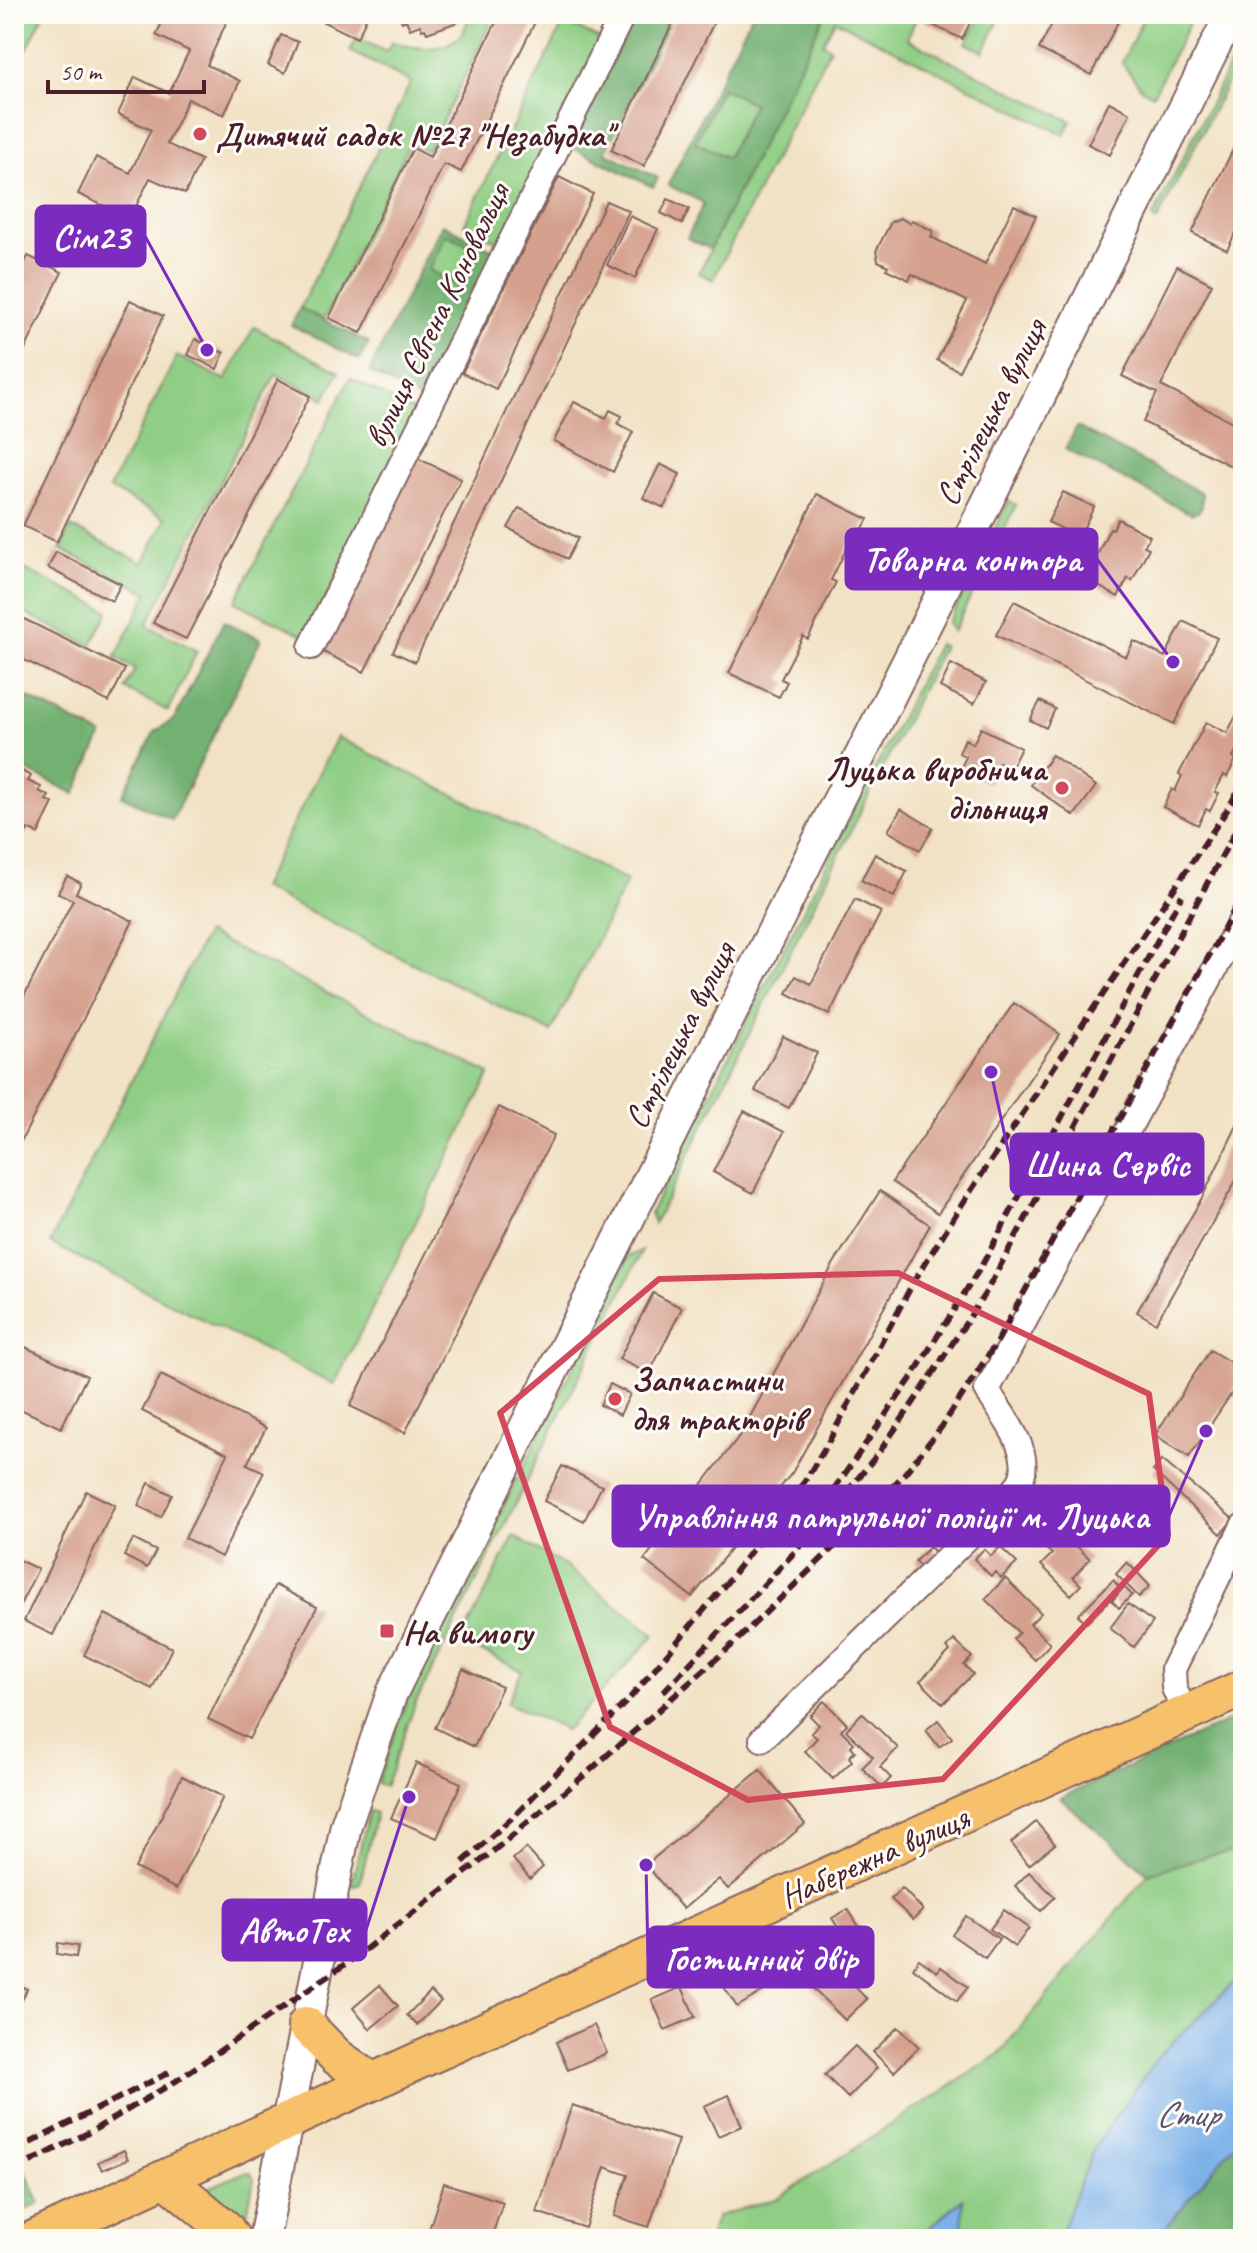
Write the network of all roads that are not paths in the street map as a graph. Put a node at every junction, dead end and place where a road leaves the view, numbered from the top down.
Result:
1 (623, 14) edge
2 (1231, 14) edge
3 (311, 647) dead end
4 (1243, 917) edge
5 (1243, 1526) edge
6 (1243, 1688) edge
7 (1186, 1714) junction
8 (762, 1739) dead end
9 (306, 2025) junction
10 (373, 2082) junction
11 (287, 2122) junction
12 (165, 2178) junction
13 (34, 2239) edge
14 (232, 2239) edge
15 (264, 2239) edge

1 - 3 street, вулиця Євгена Коновальця
2 - 9 street, Стрілецька вулиця
4 - 8 street
5 - 7 street
6 - 7 main road, Набережна вулиця
7 - 10 main road, Набережна вулиця
9 - 10 main road
9 - 11 street, Стрілецька вулиця
10 - 11 main road, Набережна вулиця
11 - 12 main road, Набережна вулиця
11 - 15 street, Стрілецька вулиця
12 - 13 main road, Набережна вулиця
12 - 14 main road

